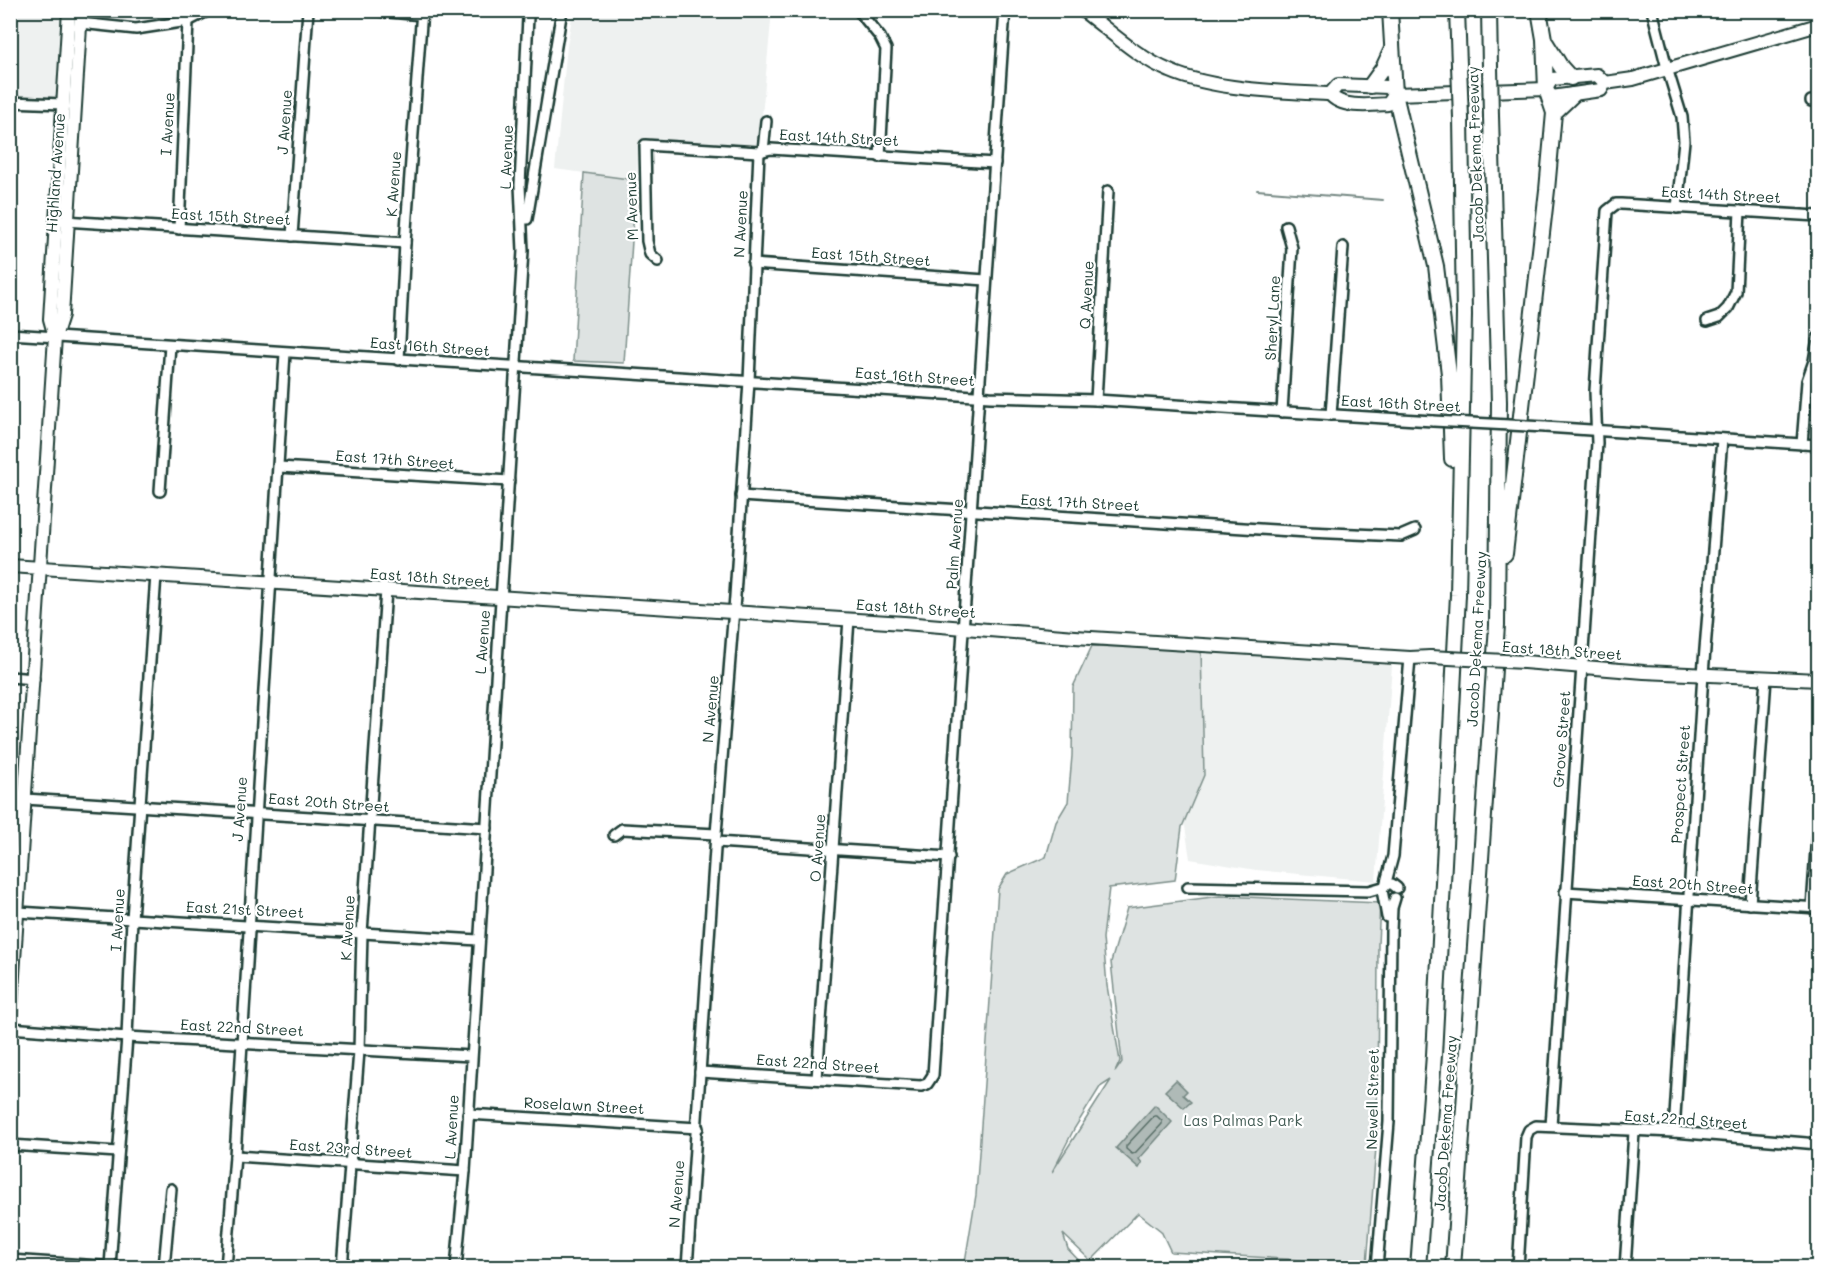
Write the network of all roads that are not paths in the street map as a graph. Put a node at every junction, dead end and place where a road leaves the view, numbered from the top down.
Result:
1 (69, 10) edge
2 (209, 10) edge
3 (308, 10) edge
4 (368, 10) edge
5 (562, 10) edge
6 (858, 10) edge
7 (1005, 10) edge
8 (1082, 10) edge
9 (1390, 10) edge
10 (1457, 10) edge
11 (1489, 10) edge
12 (1539, 10) edge
13 (1652, 10) edge
14 (422, 13) edge
15 (81, 17) edge
16 (528, 17) dead end
17 (188, 21) junction
18 (1818, 25) edge
19 (1544, 39) junction
20 (1392, 49) junction
21 (1666, 68) junction
22 (1571, 78) junction
23 (1605, 83) junction
24 (1370, 86) junction
25 (1546, 89) junction
26 (1330, 94) junction
27 (1395, 94) junction
28 (1573, 95) junction
29 (10, 102) edge
30 (63, 104) junction
31 (1554, 113) junction
32 (766, 121) dead end
33 (75, 124) junction
34 (645, 145) joint
35 (761, 152) junction
36 (880, 157) junction
37 (996, 164) junction
38 (1108, 191) dead end
39 (1621, 204) joint
40 (1677, 208) junction
41 (1740, 211) junction
42 (1818, 216) edge
43 (62, 221) junction
44 (1286, 226) dead end
45 (179, 229) junction
46 (292, 236) junction
47 (405, 243) junction
48 (1343, 246) dead end
49 (523, 251) junction
50 (658, 261) dead end
51 (753, 264) junction
52 (986, 280) junction
53 (1707, 321) dead end
54 (10, 334) edge
55 (55, 337) junction
56 (1818, 338) edge
57 (170, 345) junction
58 (285, 352) junction
59 (399, 360) junction
60 (517, 368) junction
61 (748, 381) junction
62 (980, 396) junction
63 (1095, 400) junction
64 (1282, 412) junction
65 (1331, 415) junction
66 (1598, 430) junction
67 (1722, 439) junction
68 (1802, 444) junction
69 (1818, 445) edge
70 (279, 467) junction
71 (509, 482) junction
72 (160, 491) dead end
73 (741, 496) junction
74 (972, 511) junction
75 (1415, 530) dead end
76 (10, 566) edge
77 (40, 568) junction
78 (156, 575) junction
79 (270, 582) junction
80 (386, 590) junction
81 (501, 597) junction
82 (1457, 607) junction
83 (734, 613) junction
84 (849, 620) junction
85 (1497, 625) junction
86 (964, 627) junction
87 (1410, 658) junction
88 (1582, 668) junction
89 (1703, 674) junction
90 (10, 678) edge
91 (1766, 678) junction
92 (34, 679) junction
93 (1818, 680) edge
94 (26, 799) junction
95 (140, 806) junction
96 (255, 813) junction
97 (1818, 819) edge
98 (369, 820) junction
99 (487, 828) junction
100 (614, 835) dead end
101 (716, 838) junction
102 (833, 849) junction
103 (1393, 856) junction
104 (949, 857) junction
105 (1188, 887) dead end
106 (1397, 888) junction
107 (1384, 892) junction
108 (1565, 892) junction
109 (1395, 898) junction
110 (1688, 901) junction
111 (1750, 904) junction
112 (1815, 908) edge
113 (14, 912) edge
114 (132, 919) junction
115 (248, 926) junction
116 (1391, 931) junction
117 (362, 933) junction
118 (478, 940) junction
119 (10, 1021) edge
120 (10, 1028) edge
121 (127, 1037) junction
122 (242, 1043) junction
123 (358, 1050) junction
124 (471, 1056) junction
125 (700, 1072) junction
126 (817, 1079) junction
127 (931, 1080) joint
128 (468, 1114) junction
129 (1551, 1126) junction
130 (698, 1128) junction
131 (1635, 1132) junction
132 (1674, 1132) junction
133 (1818, 1144) edge
134 (10, 1145) edge
135 (118, 1152) junction
136 (235, 1156) junction
137 (349, 1164) junction
138 (465, 1171) junction
139 (171, 1189) dead end
140 (10, 1260) edge
141 (110, 1266) edge
142 (131, 1268) edge
143 (164, 1268) edge
144 (226, 1268) edge
145 (342, 1268) edge
146 (456, 1268) edge
147 (687, 1268) edge
148 (1377, 1268) edge
149 (1418, 1268) edge
150 (1453, 1268) edge
151 (1518, 1268) edge
152 (1625, 1268) edge

1 - 30 main road, Highland Avenue
2 - 17 street
3 - 46 street, J Avenue
4 - 14 street
5 - 49 street
6 - 36 street
7 - 37 street, Palm Avenue
8 - 26 main road
9 - 20 highway
10 - 82 highway, Jacob Dekema Freeway, bridge
11 - 85 highway, Jacob Dekema Freeway, bridge
12 - 19 highway
13 - 21 street
14 - 47 street, K Avenue
15 - 17 street
15 - 33 main road, Highland Avenue
16 - 49 street, L Avenue
17 - 45 street, I Avenue
18 - 21 main road
19 - 22 highway
19 - 25 highway
20 - 24 highway
20 - 27 highway
21 - 23 main road
21 - 40 street
22 - 23 main road
22 - 25 main road
23 - 28 main road
24 - 26 main road
24 - 27 main road
25 - 27 main road
25 - 28 main road
25 - 31 highway
26 - 27 main road
27 - 82 highway
28 - 31 highway
29 - 30 street
30 - 33 main road
30 - 43 main road, Highland Avenue
31 - 85 highway
32 - 35 street, N Avenue
33 - 43 main road, Highland Avenue
34 - 35 street, East 14th Street
34 - 50 street, M Avenue
35 - 36 street, East 14th Street
35 - 51 street, N Avenue
36 - 37 street, East 14th Street
37 - 52 street, Palm Avenue
38 - 63 street, Q Avenue
39 - 40 street, East 14th Street
39 - 66 street, Grove Street
40 - 41 street, East 14th Street
41 - 42 street, East 14th Street
41 - 53 street
43 - 45 street, East 15th Street
43 - 55 main road, Highland Avenue
44 - 64 street, Sheryl Lane
45 - 46 street, East 15th Street
46 - 47 street, East 15th Street
47 - 59 street, K Avenue
48 - 65 street
49 - 60 street, L Avenue
51 - 52 street, East 15th Street
51 - 61 street, N Avenue
52 - 62 street, Palm Avenue
54 - 55 street, East 16th Street
55 - 57 street, East 16th Street
55 - 77 main road, Highland Avenue
56 - 68 street
57 - 58 street, East 16th Street
57 - 72 street
58 - 59 street, East 16th Street
58 - 70 street, J Avenue
59 - 60 street, East 16th Street
60 - 61 street, East 16th Street
60 - 71 street, L Avenue
61 - 62 street, East 16th Street
61 - 73 street, N Avenue
62 - 63 street, East 16th Street
62 - 74 street, Palm Avenue
63 - 64 street, East 16th Street
64 - 65 street, East 16th Street
65 - 66 street, East 16th Street, bridge
66 - 67 street, East 16th Street
66 - 88 street, Grove Street
67 - 68 street, East 16th Street
67 - 89 street, Prospect Street
68 - 69 street, East 16th Street
70 - 71 street, East 17th Street
70 - 79 street, J Avenue
71 - 81 street, L Avenue
73 - 74 street, East 17th Street
73 - 83 street, N Avenue
74 - 75 street, East 17th Street
74 - 86 street, Palm Avenue
76 - 77 main road, East 18th Street
77 - 78 main road, East 18th Street
77 - 92 main road, Highland Avenue
78 - 79 main road, East 18th Street
78 - 95 street, I Avenue
79 - 80 main road, East 18th Street
79 - 96 street, J Avenue
80 - 81 main road, East 18th Street
80 - 98 street, K Avenue
81 - 83 main road, East 18th Street
81 - 99 street, L Avenue
82 - 149 highway, Jacob Dekema Freeway
83 - 84 main road, East 18th Street
83 - 101 street, N Avenue
84 - 86 main road, East 18th Street
84 - 102 street, O Avenue
85 - 150 highway, Jacob Dekema Freeway
86 - 87 main road, East 18th Street
86 - 104 street, Palm Avenue
87 - 88 main road, East 18th Street, bridge
87 - 103 street, Newell Street
88 - 89 main road, East 18th Street
88 - 108 street, Grove Street
89 - 91 main road, East 18th Street
89 - 110 street, Prospect Street
90 - 92 street
91 - 93 main road, East 18th Street
91 - 111 street
92 - 94 main road, Highland Avenue
94 - 95 street, East 20th Street
94 - 113 main road, Highland Avenue
95 - 96 street, East 20th Street
95 - 114 street, I Avenue
96 - 98 street, East 20th Street
96 - 115 street, J Avenue
97 - 112 street
98 - 99 street, East 20th Street
98 - 117 street, K Avenue
99 - 118 street, L Avenue
100 - 101 street
101 - 102 street
101 - 125 street, N Avenue
102 - 104 street
102 - 126 street, O Avenue
103 - 106 street, Newell Street
103 - 107 street, Newell Street
104 - 127 street, Palm Avenue
105 - 107 street
106 - 107 street
106 - 109 street, Newell Street
107 - 109 street
107 - 116 street, Newell Street
108 - 110 street, East 20th Street
108 - 129 street, Grove Street
109 - 116 street, Newell Street
110 - 111 street, East 20th Street
110 - 132 street, Prospect Street
111 - 112 street, East 20th Street
113 - 114 street, East 21st Street
113 - 119 main road, Highland Avenue
114 - 115 street, East 21st Street
114 - 121 street, I Avenue
115 - 117 street, East 21st Street
115 - 122 street, J Avenue
116 - 148 street, Newell Street
117 - 118 street, East 21st Street
117 - 123 street, K Avenue
118 - 124 street, L Avenue
120 - 121 street, East 22nd Street
121 - 122 street, East 22nd Street
121 - 135 street, I Avenue
122 - 123 street, East 22nd Street
122 - 136 street, J Avenue
123 - 124 street, East 22nd Street
123 - 137 street, K Avenue
124 - 128 street, L Avenue
125 - 126 street, East 22nd Street
125 - 130 street, N Avenue
126 - 127 street, East 22nd Street
128 - 130 street, Roselawn Street
128 - 138 street, L Avenue
129 - 131 street, East 22nd Street
129 - 151 street
130 - 147 street, N Avenue
131 - 132 street, East 22nd Street
131 - 152 street
132 - 133 street, East 22nd Street
134 - 135 street
135 - 141 street, I Avenue
136 - 137 street, East 23rd Street
136 - 144 street, J Avenue
137 - 138 street, East 23rd Street
137 - 145 street, K Avenue
138 - 146 street, L Avenue
139 - 143 street
140 - 141 street
141 - 142 street

